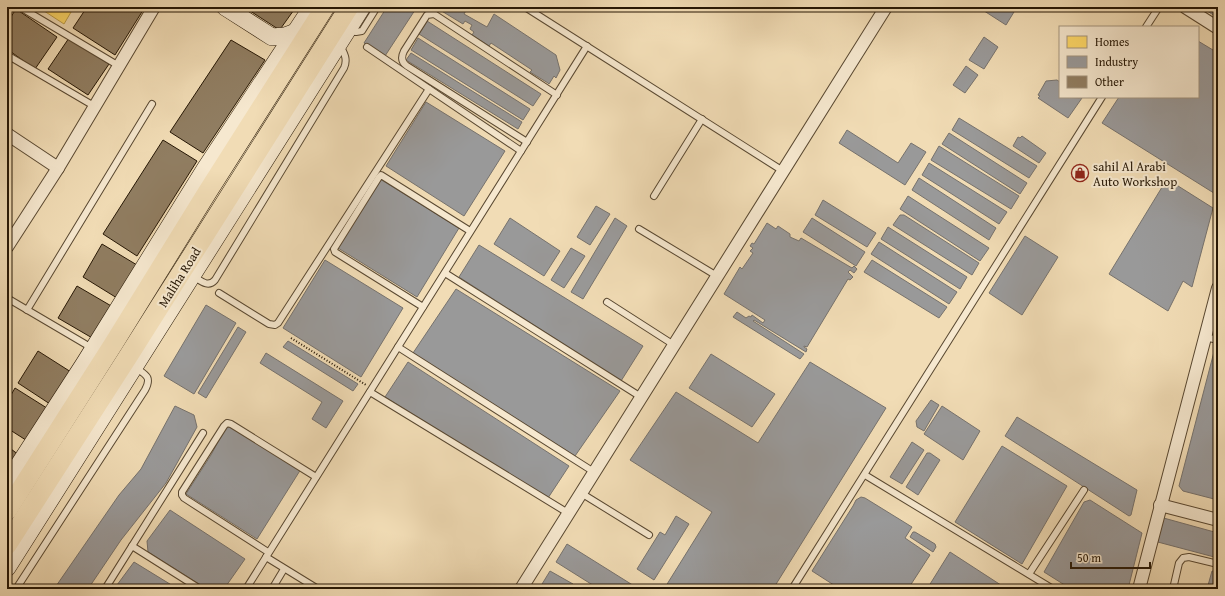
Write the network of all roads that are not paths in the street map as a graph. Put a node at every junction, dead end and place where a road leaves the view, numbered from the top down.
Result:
1 (20, 7) edge
2 (154, 7) edge
3 (225, 7) edge
4 (312, 7) edge
5 (325, 7) edge
6 (348, 7) edge
7 (362, 7) edge
8 (377, 7) edge
9 (525, 7) edge
10 (886, 7) edge
11 (1159, 7) edge
12 (1185, 7) edge
13 (1147, 26) edge
14 (1218, 28) edge
15 (296, 32) junction
16 (272, 37) junction
17 (339, 38) junction
18 (587, 46) junction
19 (367, 47) dead end
20 (7, 55) edge
21 (276, 61) junction
22 (119, 66) junction
23 (429, 89) junction
24 (557, 95) junction
25 (1101, 98) edge
26 (152, 104) dead end
27 (94, 106) junction
28 (702, 119) junction
29 (7, 134) edge
30 (527, 142) junction
31 (521, 151) junction
32 (58, 168) junction
33 (204, 169) junction
34 (783, 171) junction
35 (208, 192) junction
36 (654, 196) dead end
37 (639, 229) dead end
38 (470, 232) junction
39 (7, 246) edge
40 (445, 273) junction
41 (192, 276) junction
42 (717, 276) junction
43 (1218, 288) edge
44 (219, 293) dead end
45 (7, 298) edge
46 (607, 302) dead end
47 (138, 304) junction
48 (423, 307) junction
49 (27, 310) junction
50 (114, 315) junction
51 (1205, 337) junction
52 (1218, 340) edge
53 (674, 345) junction
54 (398, 346) junction
55 (93, 349) junction
56 (134, 367) junction
57 (371, 390) junction
58 (641, 397) junction
59 (203, 433) dead end
60 (594, 472) junction
61 (865, 474) junction
62 (316, 477) junction
63 (7, 484) edge
64 (1084, 490) dead end
65 (581, 493) junction
66 (1160, 505) junction
67 (7, 511) edge
68 (568, 514) junction
69 (1218, 520) edge
70 (649, 535) dead end
71 (7, 545) edge
72 (132, 546) junction
73 (267, 555) junction
74 (1218, 564) edge
75 (7, 568) edge
76 (284, 569) junction
77 (1029, 574) junction
78 (16, 589) edge
79 (105, 589) edge
80 (200, 589) edge
81 (246, 589) edge
82 (272, 589) edge
83 (318, 589) edge
84 (521, 589) edge
85 (792, 589) edge
86 (1053, 589) edge
87 (1139, 589) edge
88 (1173, 589) edge

1 - 22 lane
2 - 22 street
3 - 16 street
4 - 15 street
5 - 35 main road, Maliha Road
6 - 17 main road, Maliha Road
7 - 17 street
8 - 17 lane
9 - 18 lane
10 - 34 street
11 - 13 lane
12 - 14 street
15 - 16 street
15 - 21 street
16 - 21 street
17 - 41 street
17 - 41 lane
17 - 71 main road, Maliha Road
18 - 24 lane
18 - 28 lane
19 - 23 lane
20 - 27 lane
21 - 33 street
22 - 27 street
23 - 31 lane
23 - 44 lane
24 - 30 lane
24 - 30 lane
25 - 61 lane
26 - 49 lane
27 - 32 street
28 - 34 lane
28 - 36 lane
29 - 32 street
30 - 31 lane
31 - 38 lane
32 - 39 street
33 - 35 main road
33 - 50 street
34 - 42 street
35 - 47 main road, Maliha Road
37 - 42 lane
38 - 40 lane
38 - 48 lane
40 - 48 lane
40 - 58 lane
41 - 56 street
42 - 53 street
43 - 51 street
45 - 49 lane
46 - 53 lane
47 - 50 main road
47 - 67 main road, Maliha Road
48 - 54 lane
49 - 55 lane
50 - 55 street
51 - 52 lane
51 - 66 street
53 - 58 street
54 - 57 lane
54 - 60 lane
55 - 63 street
56 - 75 street
56 - 78 lane
57 - 62 lane
57 - 68 lane
58 - 60 street
59 - 72 lane
60 - 65 street
61 - 77 lane
61 - 85 lane
62 - 73 lane
62 - 73 lane
64 - 77 lane
65 - 68 street
65 - 70 lane
66 - 69 street
66 - 87 street
68 - 84 street
72 - 79 lane
72 - 80 lane
73 - 76 lane
73 - 81 lane
74 - 88 lane
76 - 82 lane
76 - 83 lane
77 - 86 lane

